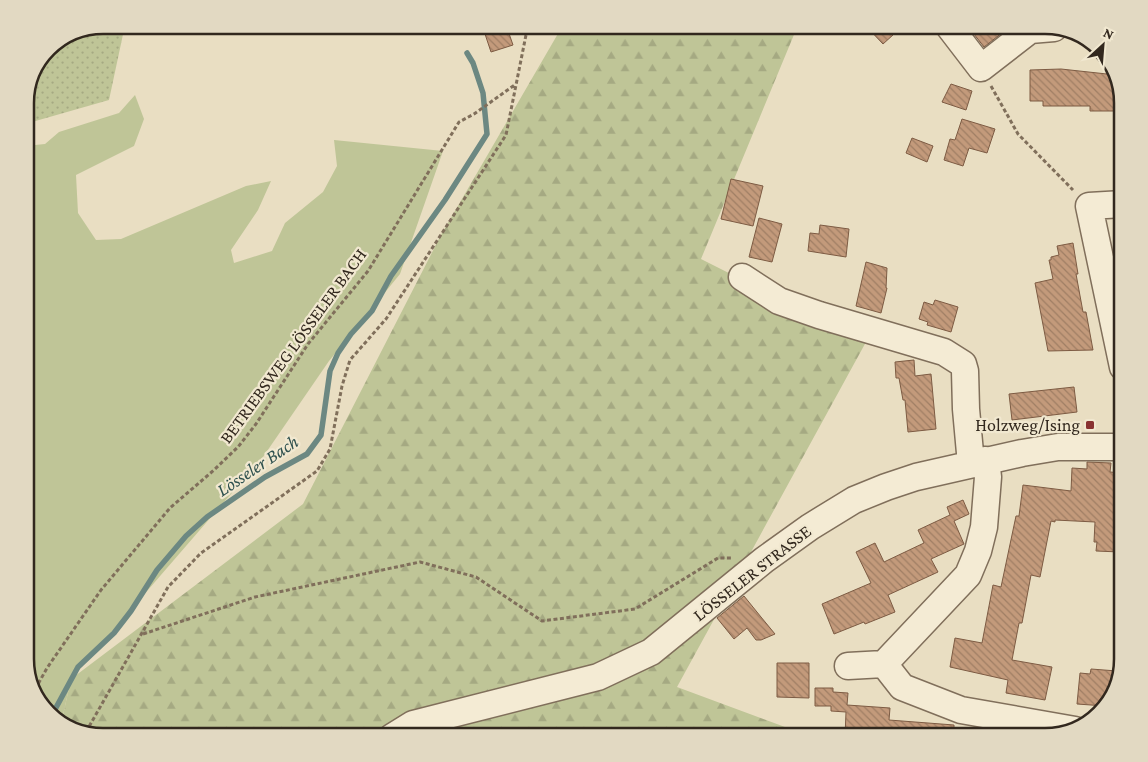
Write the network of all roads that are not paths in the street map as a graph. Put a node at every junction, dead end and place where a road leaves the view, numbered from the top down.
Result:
1 (955, 34) edge
2 (1025, 34) edge
3 (1114, 205) edge
4 (742, 277) dead end
5 (1114, 323) edge
6 (1114, 447) edge
7 (978, 462) junction
8 (884, 664) junction
9 (848, 666) dead end
10 (1058, 727) edge
11 (407, 728) edge

1 - 2 street
3 - 5 street
4 - 7 street
6 - 7 street, LÖSSELER STRASSE
7 - 8 street
7 - 11 street, LÖSSELER STRASSE
8 - 9 street
8 - 10 street

